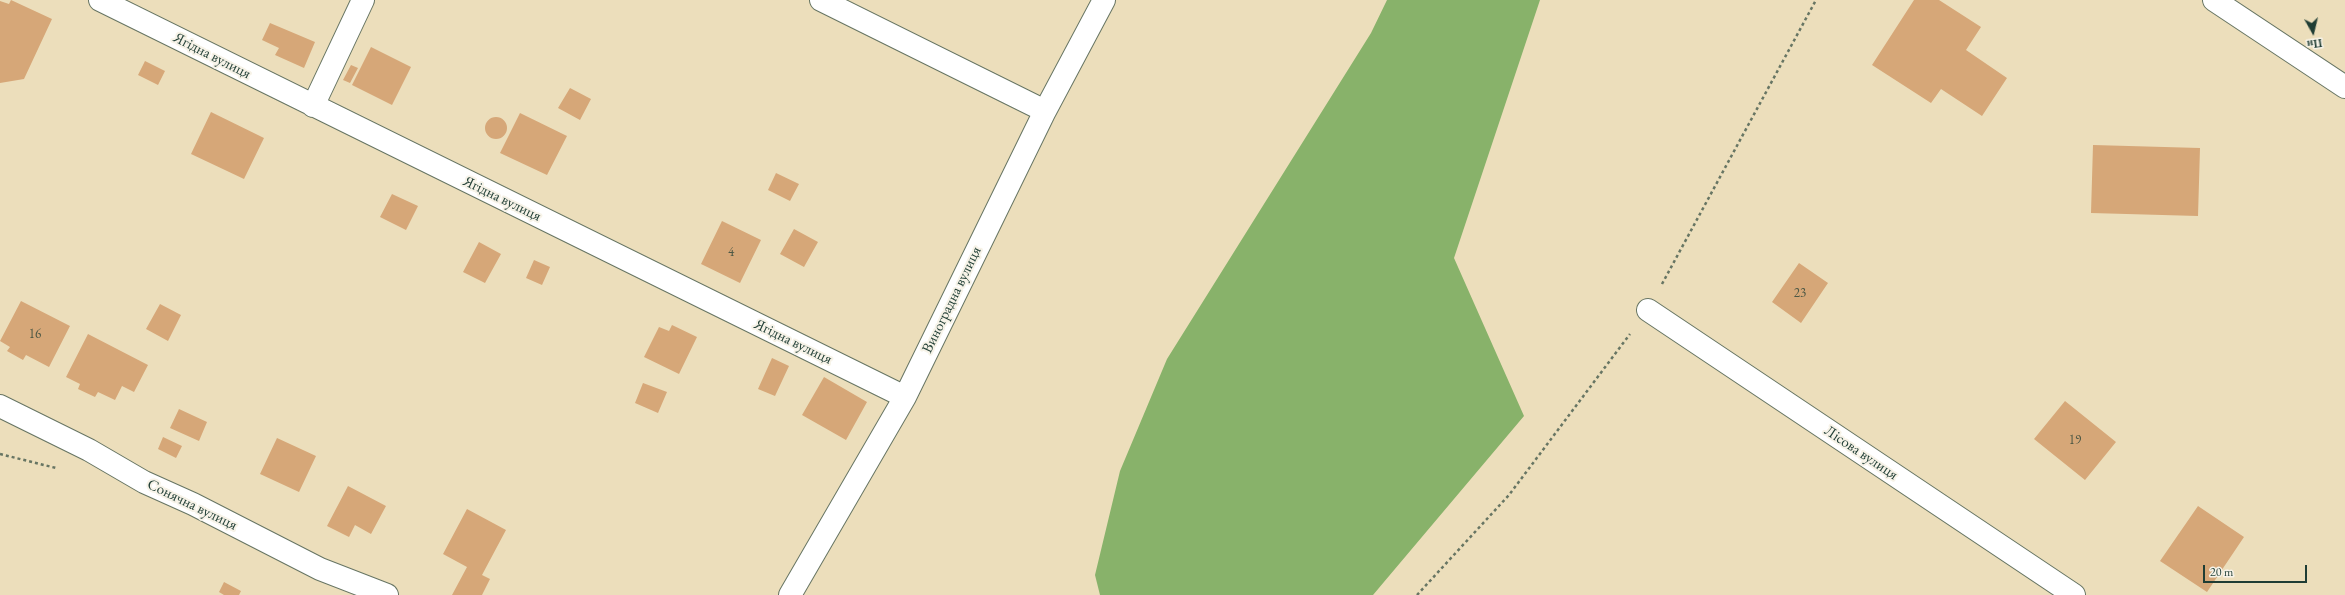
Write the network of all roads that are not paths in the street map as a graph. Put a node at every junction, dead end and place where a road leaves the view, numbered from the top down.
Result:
1 (100, 0) edge
2 (363, 0) edge
3 (821, 0) edge
4 (1104, 0) edge
5 (2214, 0) edge
6 (2345, 87) edge
7 (313, 106) junction
8 (1045, 111) junction
9 (1648, 310) dead end
10 (905, 397) junction
11 (0, 406) edge
12 (387, 595) edge
13 (790, 595) edge
14 (2074, 595) edge

1 - 7 street, Ягідна вулиця
2 - 7 street
3 - 8 street
4 - 8 street, Виноградна вулиця
5 - 6 street
7 - 10 street, Ягідна вулиця
8 - 10 street, Виноградна вулиця
9 - 14 street, Лісова вулиця
10 - 13 street, Виноградна вулиця
11 - 12 street, Сонячна вулиця

